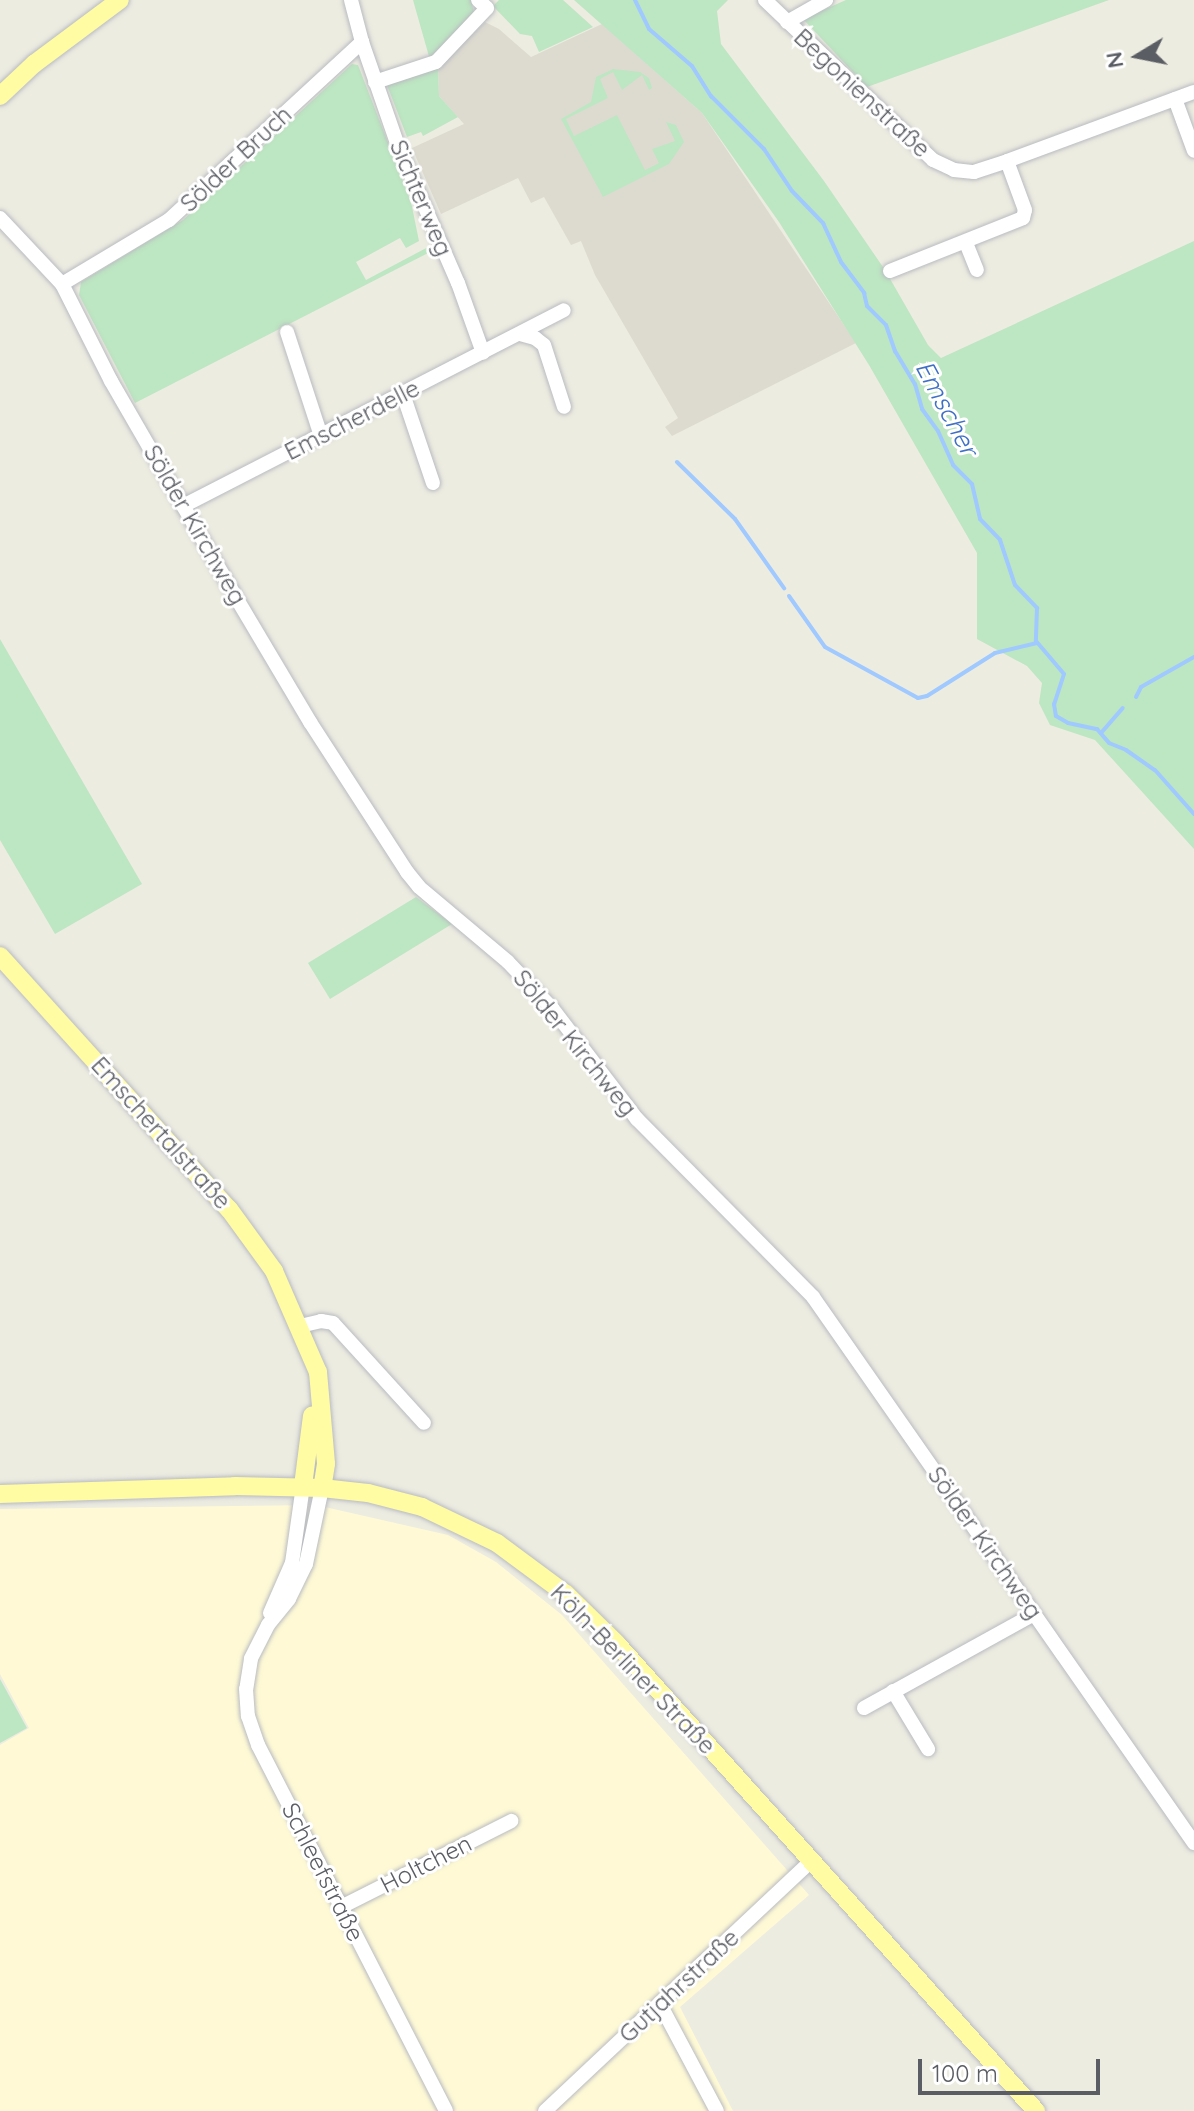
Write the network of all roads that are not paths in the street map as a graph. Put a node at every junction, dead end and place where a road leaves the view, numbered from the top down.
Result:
1 (120, 0) edge
2 (351, 0) edge
3 (478, 0) edge
4 (765, 0) edge
5 (826, 0) edge
6 (787, 22) junction
7 (362, 42) junction
8 (375, 82) junction
9 (1194, 92) edge
10 (0, 96) edge
11 (1175, 99) junction
12 (1194, 151) edge
13 (1007, 161) junction
14 (0, 218) edge
15 (966, 243) junction
16 (977, 270) dead end
17 (890, 271) dead end
18 (62, 284) junction
19 (564, 310) dead end
20 (287, 332) dead end
21 (520, 334) junction
22 (483, 353) junction
23 (403, 394) junction
24 (564, 407) dead end
25 (321, 436) junction
26 (433, 483) dead end
27 (183, 506) junction
28 (0, 956) edge
29 (300, 1326) junction
30 (424, 1423) dead end
31 (313, 1487) junction
32 (0, 1494) edge
33 (1034, 1614) junction
34 (893, 1691) junction
35 (864, 1708) dead end
36 (928, 1749) dead end
37 (511, 1821) dead end
38 (1194, 1843) edge
39 (812, 1860) junction
40 (341, 1907) junction
41 (660, 2004) junction
42 (446, 2111) edge
43 (545, 2111) edge
44 (717, 2111) edge
45 (1036, 2111) edge

1 - 10 main road
2 - 7 street
3 - 8 street
4 - 6 street, Begonienstraße
5 - 6 street
6 - 13 street, Begonienstraße
7 - 8 street, Sichterweg
7 - 18 street, Sölder Bruch
8 - 22 street, Sichterweg
9 - 11 street, Begonienstraße
11 - 12 street
11 - 13 street, Begonienstraße
13 - 15 street
14 - 18 street, Sölder Kirchweg
15 - 16 street
15 - 17 street
18 - 27 street, Sölder Kirchweg
19 - 21 street, Emscherdelle
20 - 25 street
21 - 22 street, Emscherdelle
21 - 24 street
22 - 23 street, Emscherdelle
23 - 25 street, Emscherdelle
23 - 26 street
25 - 27 street, Emscherdelle
27 - 33 street, Sölder Kirchweg
28 - 29 main road, Emschertalstraße
29 - 30 street
29 - 31 main road, Emschertalstraße
31 - 32 main road, Köln-Berliner Straße
31 - 39 main road, Köln-Berliner Straße
31 - 40 street, Schleefstraße
33 - 34 street
33 - 38 street, Sölder Kirchweg
34 - 35 street
34 - 36 street
37 - 40 street, Holtchen
39 - 41 street, Gutjahrstraße
39 - 45 main road, Köln-Berliner Straße
40 - 42 street, Schleefstraße
41 - 43 street, Gutjahrstraße
41 - 44 street

